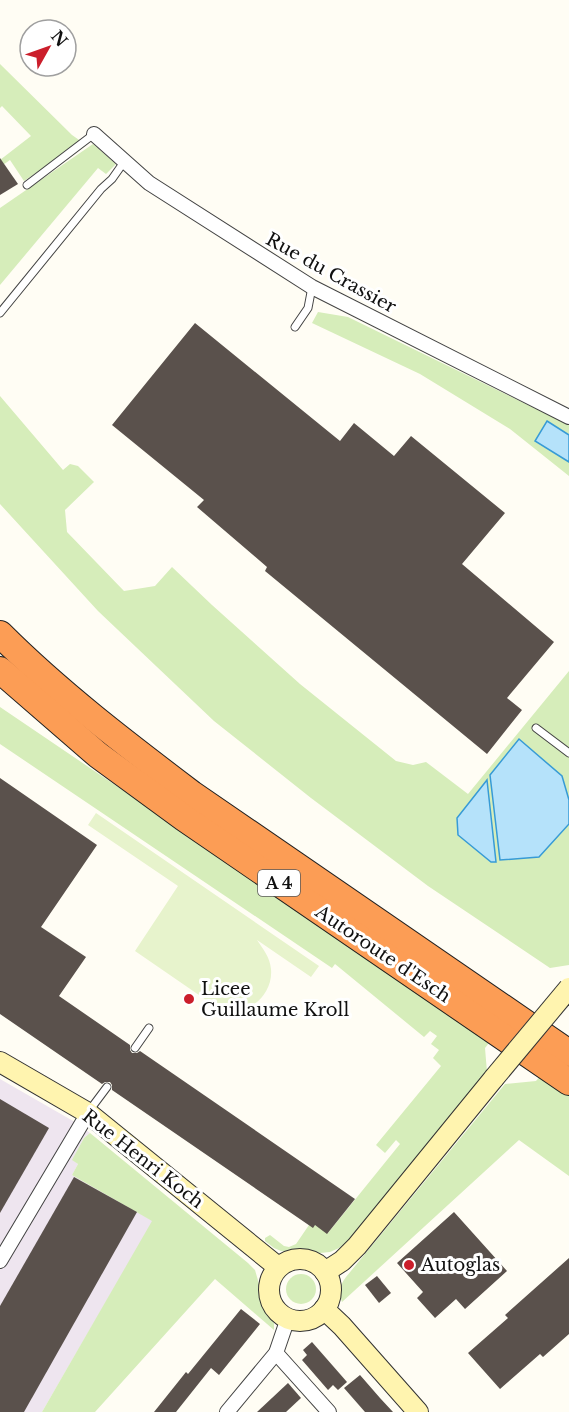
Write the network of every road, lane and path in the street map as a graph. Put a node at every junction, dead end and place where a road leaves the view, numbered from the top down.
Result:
1 (94, 134) joint
2 (124, 162) junction
3 (27, 185) dead end
4 (312, 287) junction
5 (0, 313) edge
6 (295, 327) dead end
7 (569, 417) edge
8 (2, 635) edge
9 (0, 670) edge
10 (536, 728) dead end
11 (569, 753) edge
12 (569, 988) edge
13 (149, 1028) dead end
14 (135, 1048) dead end
15 (569, 1053) edge
16 (0, 1062) edge
17 (569, 1082) edge
18 (107, 1087) dead end
19 (88, 1113) junction
20 (0, 1262) edge
21 (278, 1267) junction
22 (325, 1272) junction
23 (324, 1309) junction
24 (288, 1318) junction
25 (276, 1353) junction
26 (227, 1412) edge
27 (328, 1412) edge
28 (418, 1412) edge

1 - 2 street, Rue du Crassier
1 - 3 lane
2 - 4 street, Rue du Crassier
2 - 5 lane
4 - 6 lane
4 - 7 street, Rue du Crassier
8 - 15 highway, Autoroute d'Esch / A 4
9 - 17 highway, Autoroute d'Esch / A 4
10 - 11 lane
12 - 22 main road, bridge
13 - 14 lane
16 - 19 main road, Rue Henri Koch
18 - 19 lane
19 - 20 street
19 - 21 main road, Rue Henri Koch
21 - 22 main road
21 - 24 main road
22 - 23 main road
23 - 24 main road
23 - 28 main road
24 - 25 street
25 - 26 street
25 - 27 street

